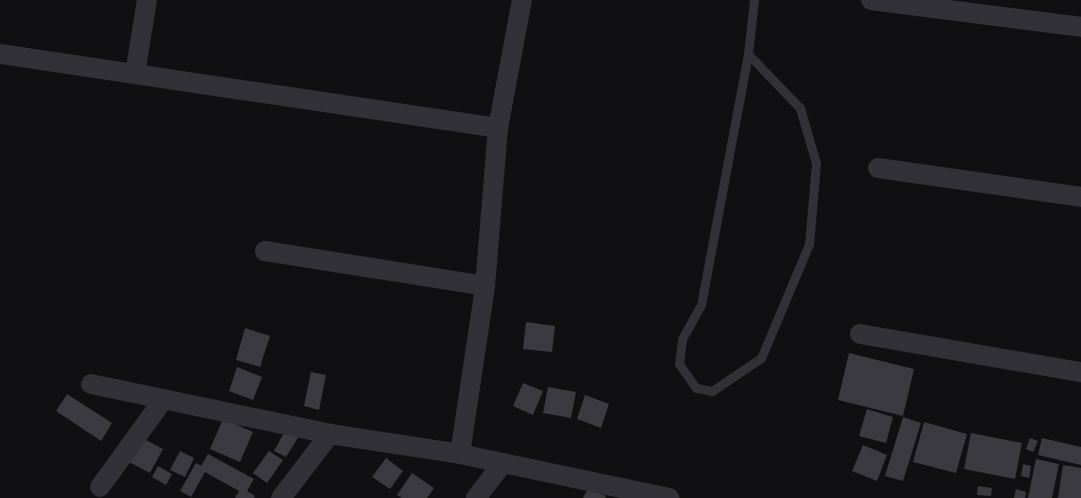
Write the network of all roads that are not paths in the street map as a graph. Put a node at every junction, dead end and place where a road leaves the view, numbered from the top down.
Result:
1 (147, 0) edge
2 (522, 0) edge
3 (754, 0) edge
4 (871, 0) edge
5 (1081, 27) edge
6 (0, 54) edge
7 (748, 54) junction
8 (135, 74) junction
9 (498, 128) junction
10 (878, 168) dead end
11 (1081, 197) edge
12 (266, 251) dead end
13 (484, 286) junction
14 (860, 334) dead end
15 (1081, 372) edge
16 (91, 384) dead end
17 (163, 400) junction
18 (330, 434) junction
19 (460, 454) junction
20 (503, 463) junction
21 (100, 486) dead end
22 (281, 498) edge
23 (476, 498) edge
24 (669, 498) edge

1 - 8 street
2 - 9 street
3 - 7 lane
4 - 5 street
6 - 8 street
7 - 7 lane
8 - 9 street
9 - 13 street
10 - 11 street
12 - 13 street
13 - 19 street
14 - 15 street
16 - 17 street
17 - 18 street
17 - 21 street
18 - 19 street
18 - 22 street
19 - 20 street
20 - 23 street
20 - 24 street

